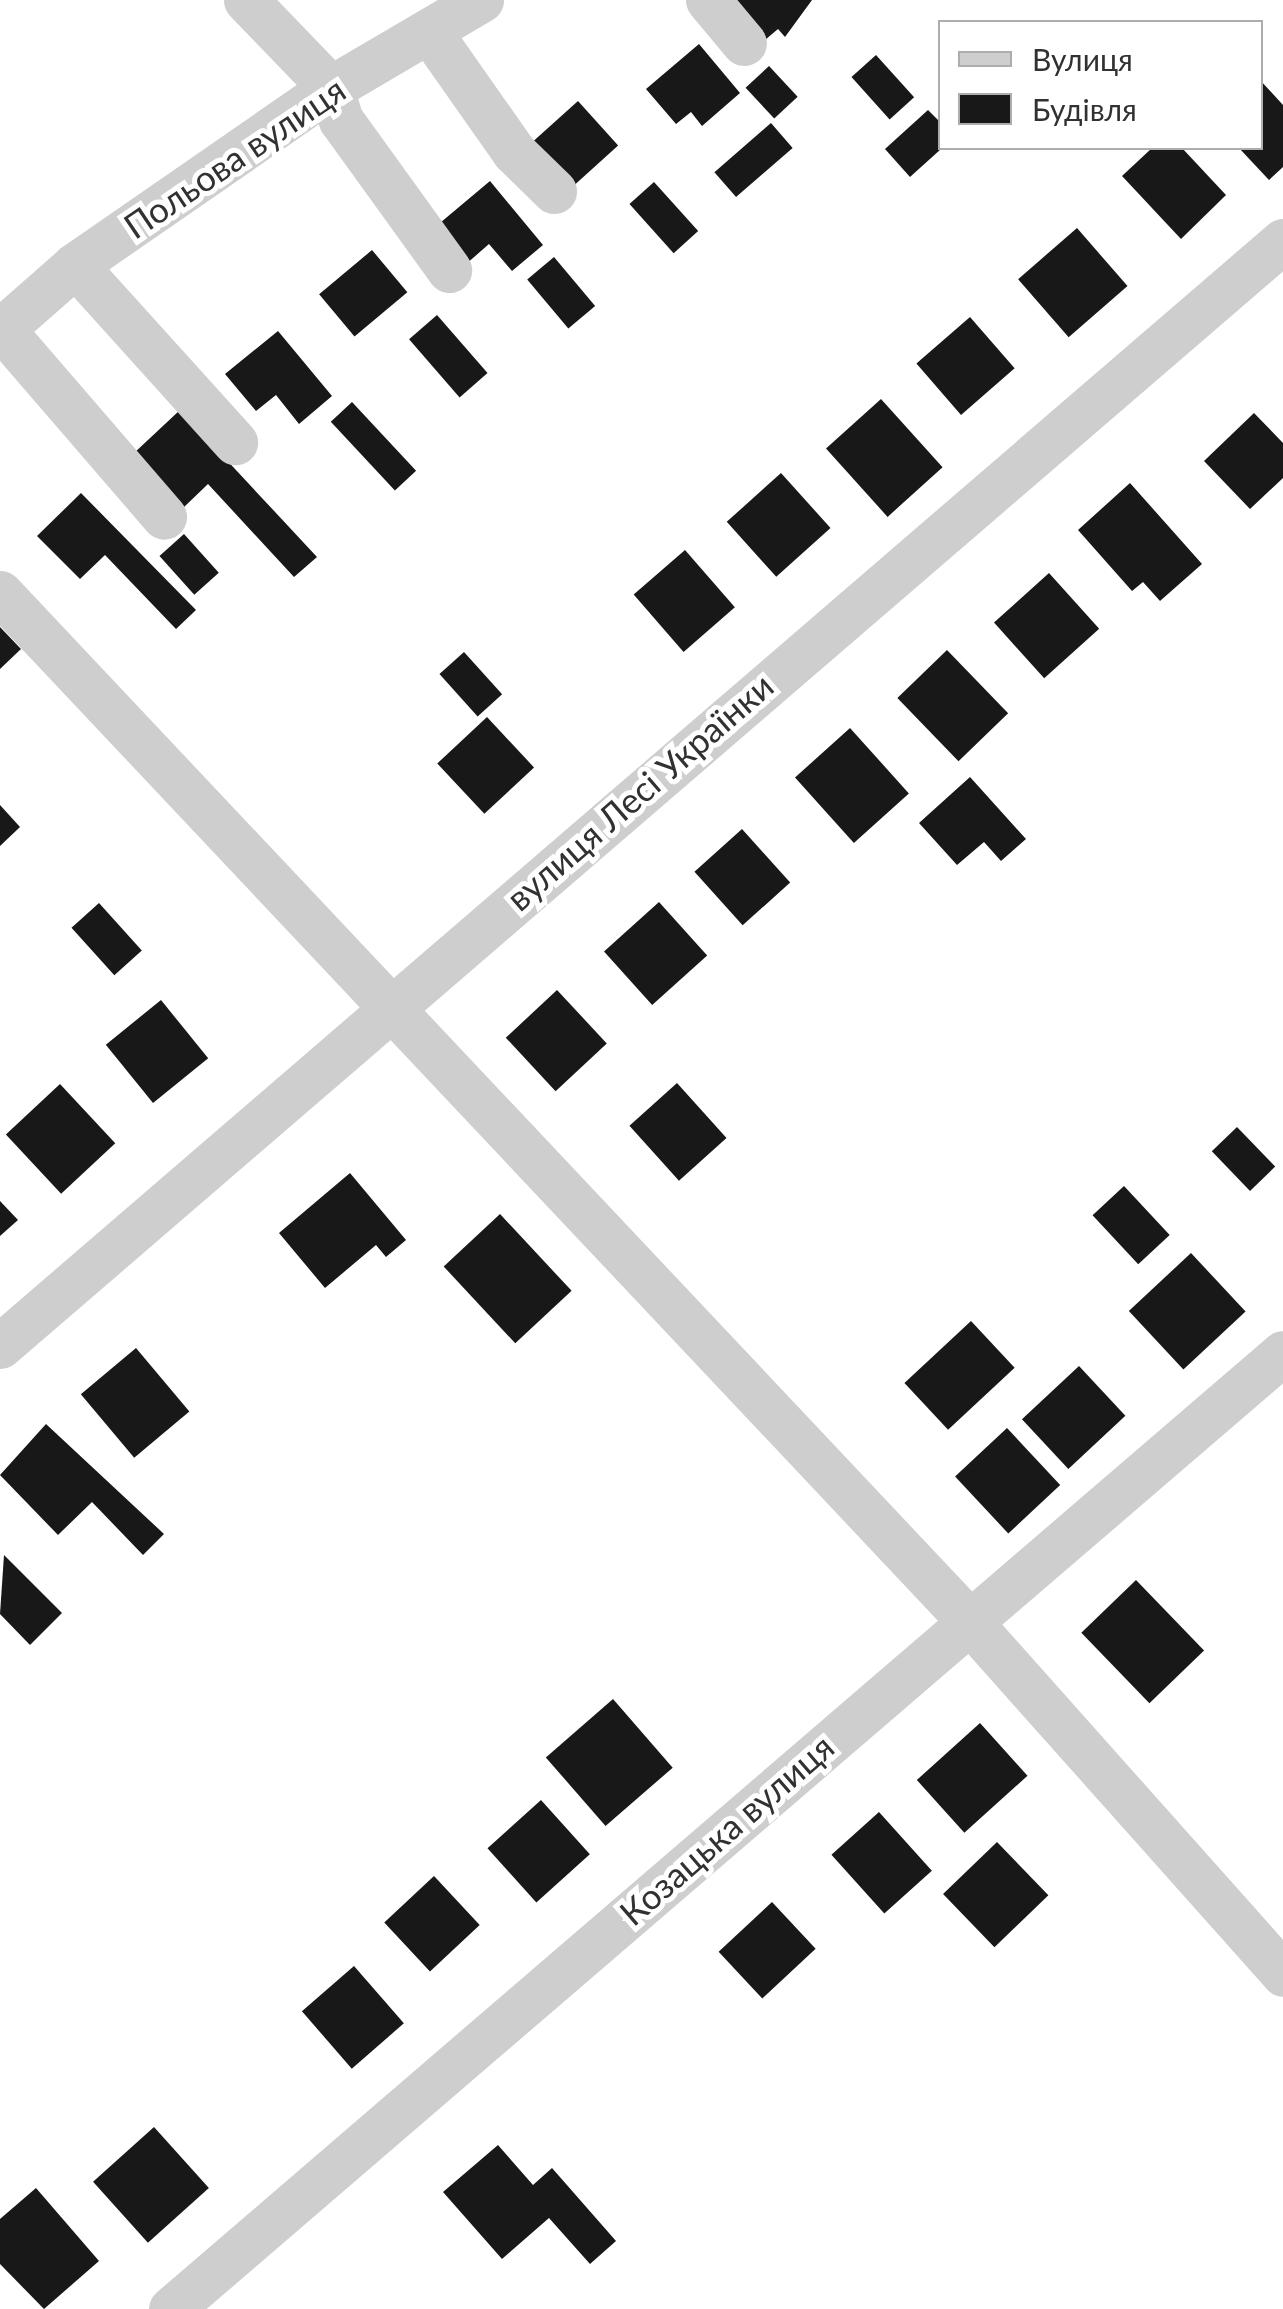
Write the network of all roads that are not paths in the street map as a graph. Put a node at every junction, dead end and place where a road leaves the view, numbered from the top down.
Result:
1 (246, 0) edge
2 (481, 0) edge
3 (708, 0) edge
4 (429, 31) junction
5 (744, 43) dead end
6 (331, 88) junction
7 (554, 192) dead end
8 (1283, 241) edge
9 (75, 266) junction
10 (449, 270) dead end
11 (1, 330) edge
12 (235, 442) dead end
13 (164, 517) dead end
14 (0, 593) edge
15 (386, 1008) junction
16 (0, 1346) edge
17 (1283, 1353) edge
18 (968, 1620) junction
19 (1283, 1974) edge
20 (171, 2309) edge

1 - 6 street
2 - 4 street, Польова вулиця
3 - 5 street
4 - 6 street, Польова вулиця
4 - 7 street
6 - 9 street, Польова вулиця
6 - 10 street
8 - 15 street, вулиця Лесі Українки
9 - 11 street, Польова вулиця
9 - 12 street
11 - 13 street
14 - 15 street
15 - 16 street, вулиця Лесі Українки
15 - 18 street
17 - 18 street, Козацька вулиця
18 - 19 street
18 - 20 street, Козацька вулиця

